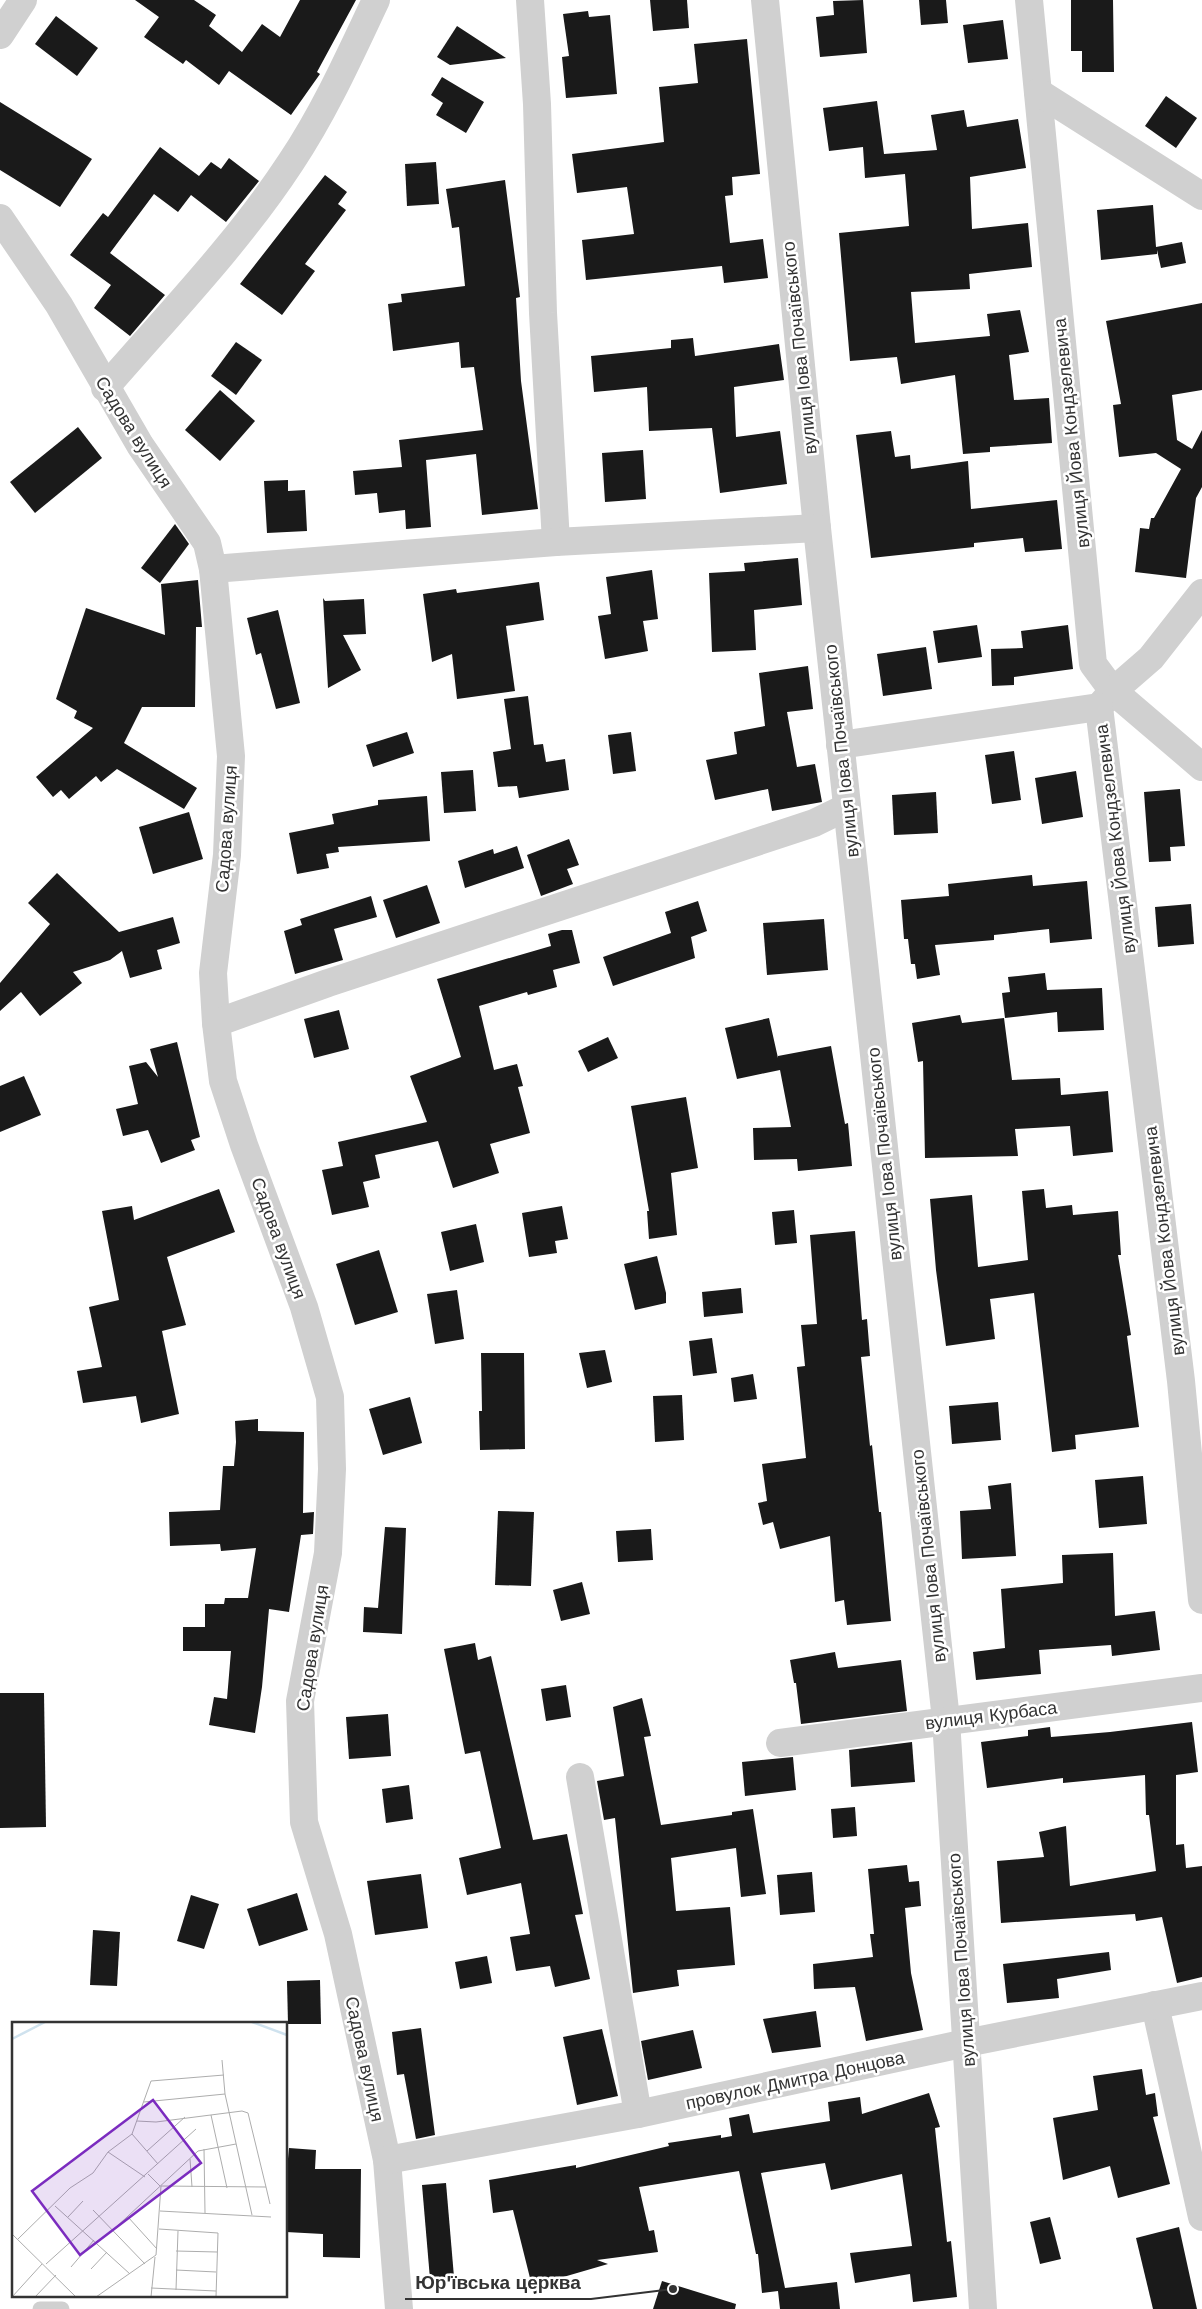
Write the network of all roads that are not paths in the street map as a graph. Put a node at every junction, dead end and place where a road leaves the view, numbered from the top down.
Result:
1 (23, 0) edge
2 (376, 0) edge
3 (530, 0) edge
4 (765, 0) edge
5 (1029, 0) edge
6 (0, 36) edge
7 (1038, 92) junction
8 (1202, 196) edge
9 (0, 218) edge
10 (105, 388) junction
11 (817, 528) junction
12 (556, 542) junction
13 (213, 569) junction
14 (1202, 593) edge
15 (1106, 699) junction
16 (840, 745) junction
17 (1202, 767) edge
18 (847, 807) junction
19 (216, 1023) junction
20 (1191, 1380) edge
21 (1202, 1600) edge
22 (1202, 1688) edge
23 (946, 1720) junction
24 (780, 1743) dead end
25 (580, 1777) dead end
26 (1202, 1996) edge
27 (1155, 2005) junction
28 (966, 2044) junction
29 (638, 2114) junction
30 (387, 2160) junction
31 (1202, 2217) edge
32 (40, 2309) edge
33 (62, 2309) edge
34 (399, 2309) edge
35 (983, 2309) edge

1 - 6 street
2 - 10 street
3 - 12 street
4 - 11 street, вулиця Іова Почаївського
5 - 7 street, вулиця Йова Кондзелевича
7 - 8 street
7 - 15 street, вулиця Йова Кондзелевича
9 - 10 street, Садова вулиця
10 - 13 street, Садова вулиця
11 - 12 street
11 - 16 street, вулиця Іова Почаївського
12 - 13 street
13 - 19 street, Садова вулиця
14 - 15 street
15 - 16 street
15 - 17 street
15 - 20 street, вулиця Йова Кондзелевича
16 - 18 street, вулиця Іова Почаївського
18 - 19 street
18 - 23 street, вулиця Іова Почаївського
19 - 30 street, Садова вулиця
20 - 21 street, вулиця Йова Кондзелевича
22 - 23 street, вулиця Курбаса
23 - 24 street, вулиця Курбаса
23 - 28 street, вулиця Іова Почаївського
25 - 29 street
26 - 27 street, провулок Дмитра Донцова
27 - 28 street, провулок Дмитра Донцова
27 - 31 street
28 - 29 street, провулок Дмитра Донцова
28 - 35 street, вулиця Іова Почаївського
29 - 30 street, провулок Дмитра Донцова
30 - 34 street, Садова вулиця
32 - 33 lane

